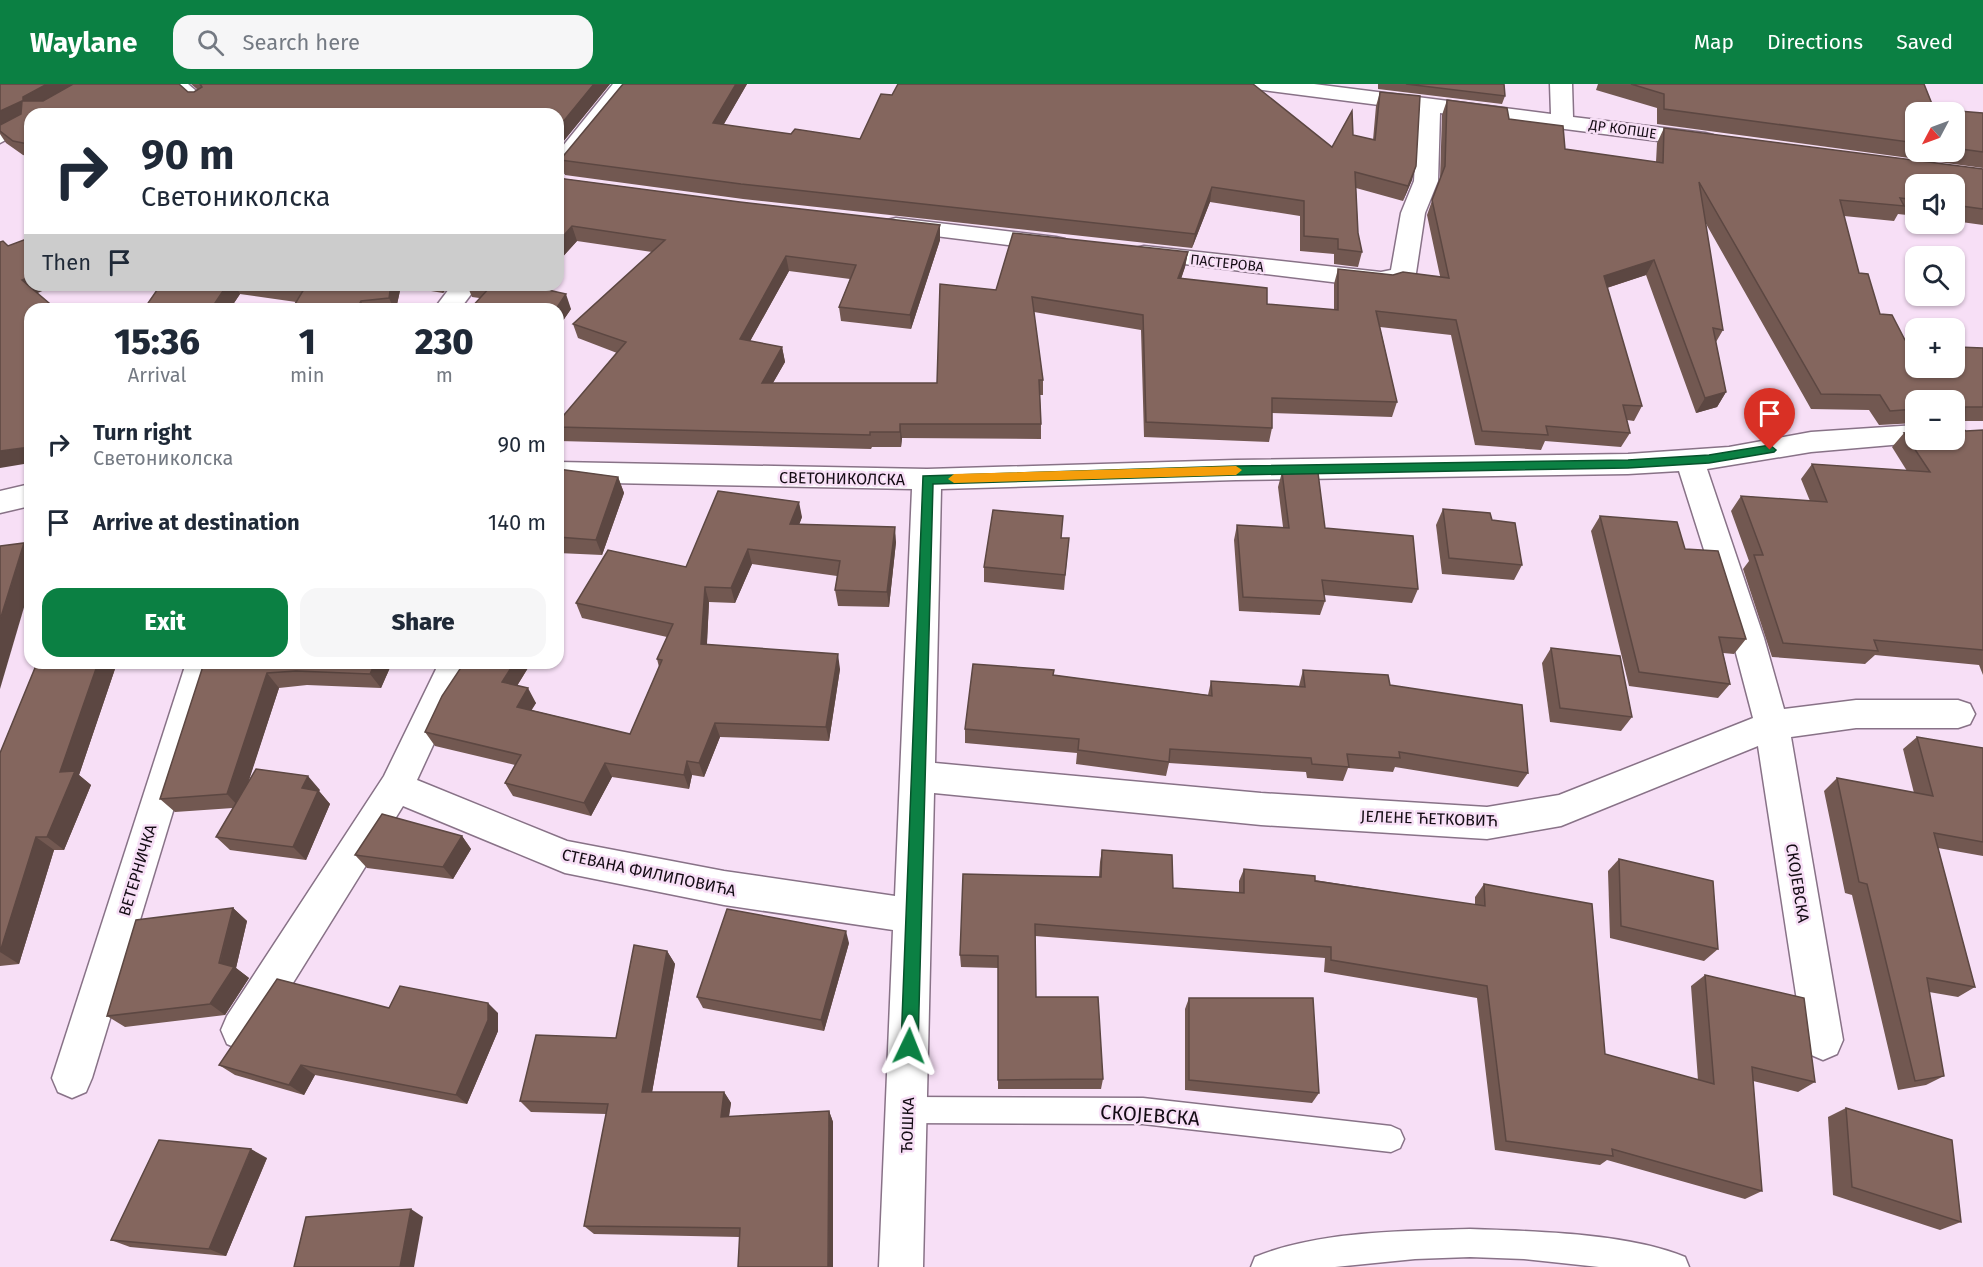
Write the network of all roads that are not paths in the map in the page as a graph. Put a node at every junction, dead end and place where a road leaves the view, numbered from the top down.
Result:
1 (180, 84) edge
2 (624, 84) edge
3 (1263, 84) edge
4 (1561, 84) edge
5 (201, 101) edge
6 (1429, 106) junction
7 (1562, 120) junction
8 (24, 124) edge
9 (0, 139) edge
10 (1721, 142) edge
11 (564, 175) edge
12 (870, 222) edge
13 (1080, 246) edge
14 (1116, 250) edge
15 (1905, 436) edge
16 (1690, 461) junction
17 (564, 472) edge
18 (927, 479) junction
19 (24, 496) edge
20 (0, 502) edge
21 (200, 669) edge
22 (452, 669) edge
23 (1958, 714) dead end
24 (1772, 725) junction
25 (918, 776) junction
26 (396, 787) junction
27 (914, 916) junction
28 (241, 1030) edge
29 (1823, 1040) dead end
30 (72, 1078) dead end
31 (907, 1110) junction
32 (1391, 1139) dead end
33 (901, 1267) edge
34 (1265, 1267) edge
35 (1675, 1267) edge

1 - 5 lane
2 - 11 street
3 - 6 street, ДР КОПШЕ
4 - 7 street
6 - 7 street, ДР КОПШЕ
6 - 14 street, ПАСТЕРОВА
7 - 10 street, ДР КОПШЕ
8 - 9 lane
12 - 13 street
15 - 16 street, СВЕТОНИКОЛСКА
16 - 18 street, СВЕТОНИКОЛСКА
16 - 24 street, СКОЈЕВСКА
17 - 18 street, СВЕТОНИКОЛСКА
18 - 25 street, ЋОШКА
19 - 20 street
21 - 30 street, ВЕТЕРНИЧКА
22 - 26 street
23 - 24 street, ЈЕЛЕНЕ ЋЕТКОВИЋ
24 - 25 street, ЈЕЛЕНЕ ЋЕТКОВИЋ
24 - 29 street, СКОЈЕВСКА
25 - 27 street, ЋОШКА
26 - 27 street, СТЕВАНА ФИЛИПОВИЋА
26 - 28 street
27 - 31 street, ЋОШКА
31 - 32 lane, СКОЈЕВСКА
31 - 33 street, ЋОШКА
34 - 35 lane

